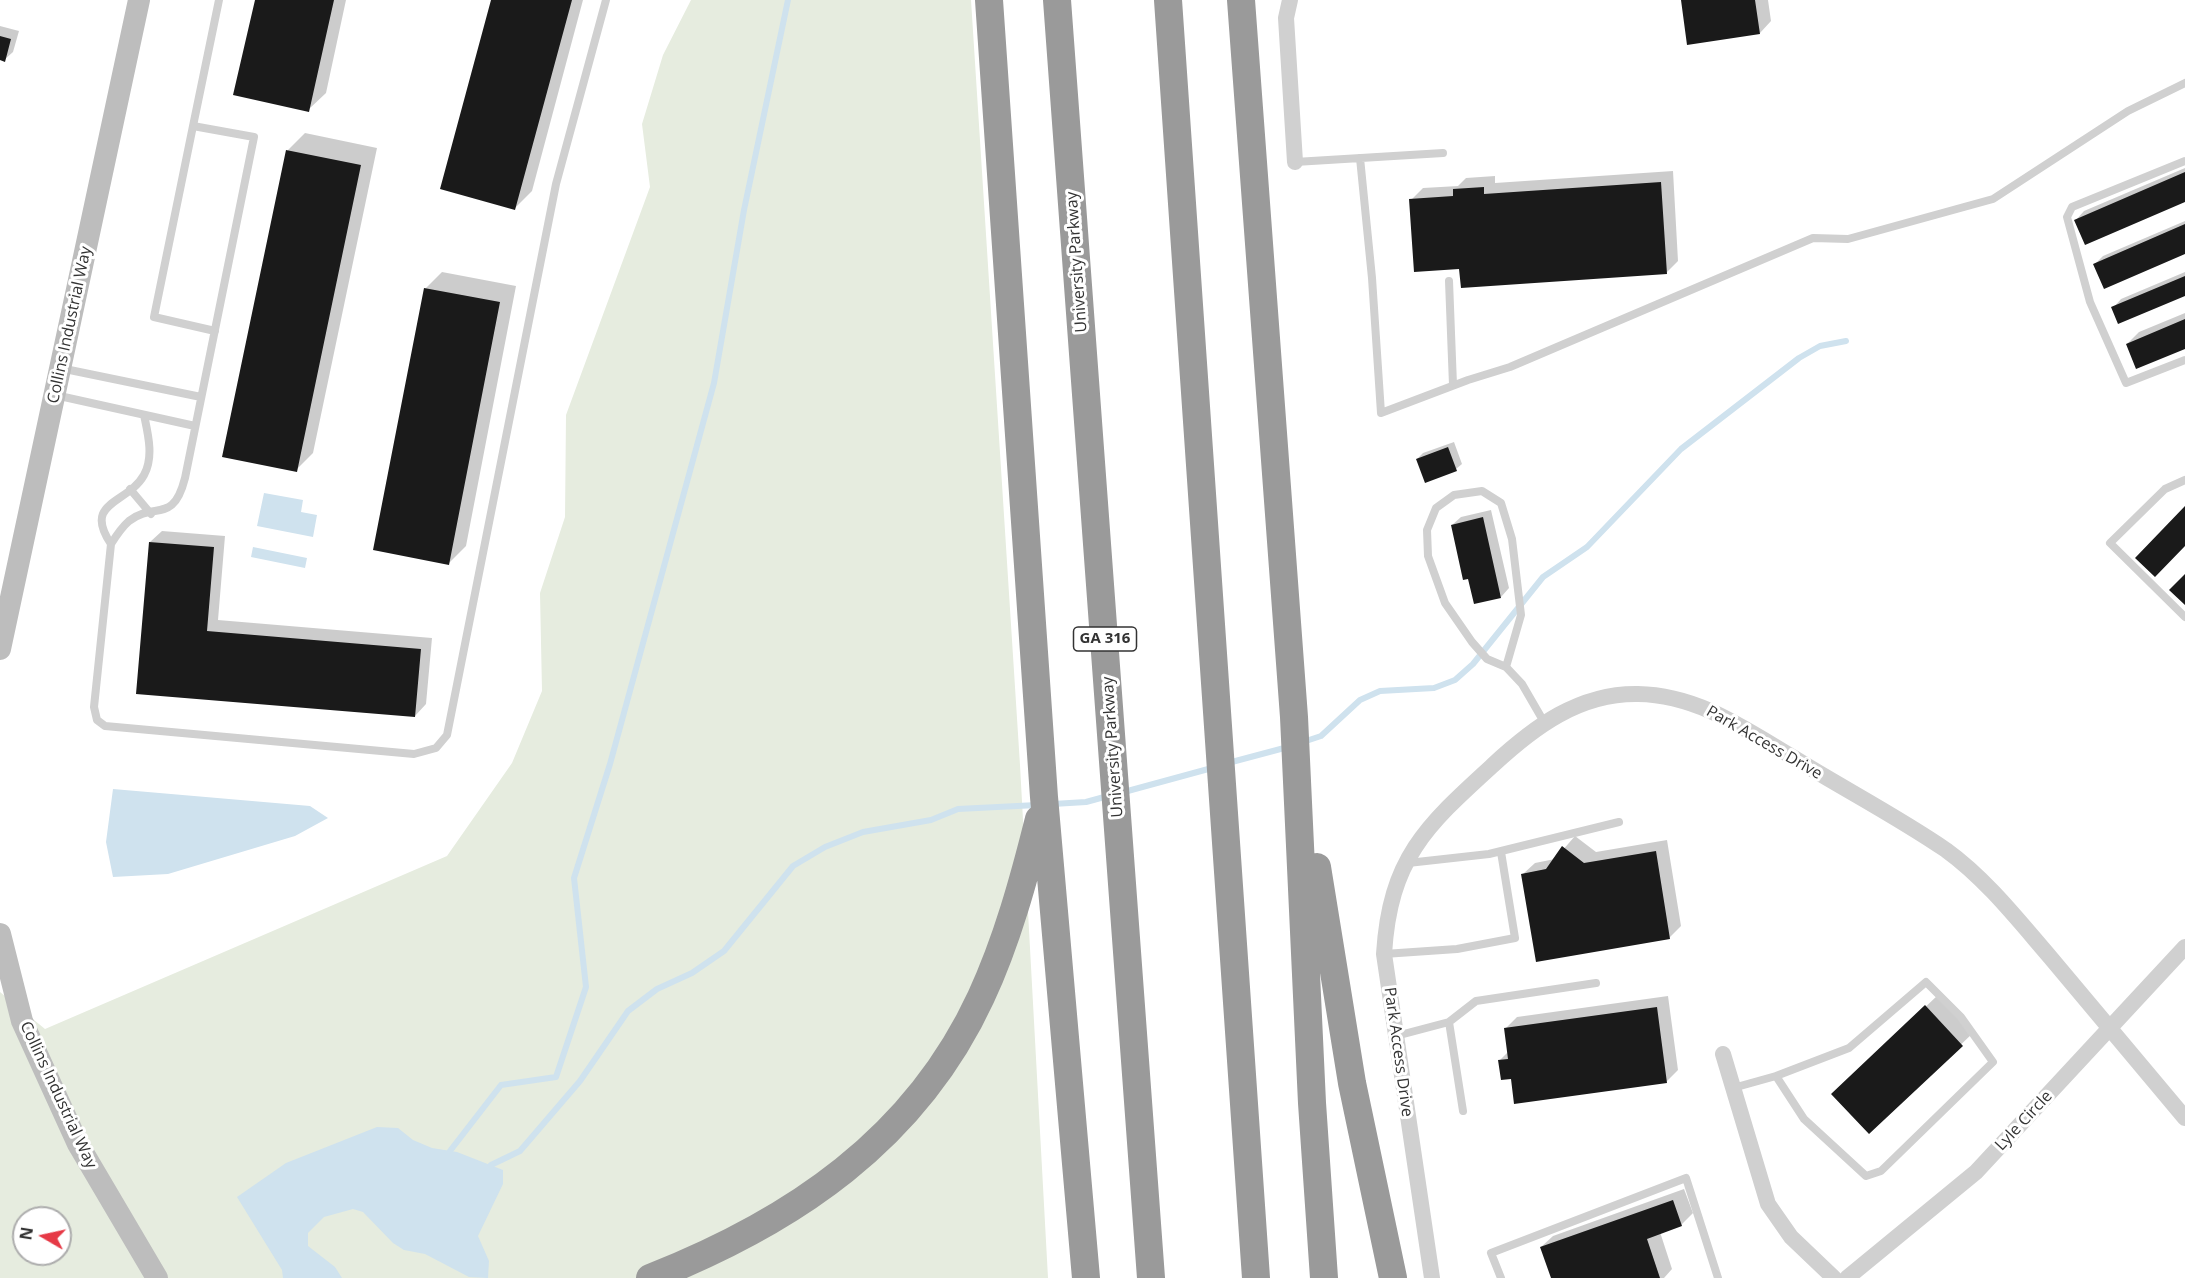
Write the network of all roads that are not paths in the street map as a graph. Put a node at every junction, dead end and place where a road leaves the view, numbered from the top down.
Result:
1 (139, 0) edge
2 (219, 0) edge
3 (606, 0) edge
4 (989, 0) edge
5 (1057, 0) edge
6 (1168, 0) edge
7 (1241, 0) edge
8 (1290, 0) edge
9 (2185, 83) edge
10 (193, 126) junction
11 (1443, 153) dead end
12 (1360, 158) junction
13 (2185, 161) edge
14 (1296, 162) joint
15 (1449, 281) dead end
16 (215, 332) junction
17 (2185, 360) edge
18 (60, 368) junction
19 (1454, 385) junction
20 (54, 395) junction
21 (201, 397) junction
22 (144, 415) junction
23 (195, 426) junction
24 (2185, 480) edge
25 (130, 489) junction
26 (151, 514) junction
27 (111, 544) junction
28 (2185, 617) edge
29 (0, 649) edge
30 (1506, 667) junction
31 (1294, 717) junction
32 (1544, 722) junction
33 (1044, 797) junction
34 (1619, 822) dead end
35 (1501, 852) junction
36 (1404, 863) junction
37 (0, 934) edge
38 (2185, 947) edge
39 (1384, 954) junction
40 (1596, 982) dead end
41 (1449, 1022) junction
42 (2111, 1028) junction
43 (1395, 1036) junction
44 (1723, 1054) dead end
45 (1776, 1076) junction
46 (1733, 1088) junction
47 (1463, 1112) dead end
48 (2185, 1118) edge
49 (157, 1278) edge
50 (650, 1278) edge
51 (1086, 1278) edge
52 (1151, 1278) edge
53 (1256, 1278) edge
54 (1324, 1278) edge
55 (1393, 1278) edge
56 (1432, 1278) edge
57 (1501, 1278) edge
58 (1718, 1278) edge
59 (1834, 1278) edge
60 (1847, 1278) edge

1 - 18 street, Collins Industrial Way
2 - 10 lane
3 - 27 lane
4 - 33 highway
5 - 52 highway, University Parkway / GA 316
6 - 53 highway
7 - 31 highway
8 - 14 street
9 - 19 lane
10 - 16 lane
10 - 16 lane
11 - 12 lane
12 - 14 lane
12 - 19 lane
13 - 17 lane
15 - 19 lane
16 - 21 lane
18 - 20 street, Collins Industrial Way
18 - 21 lane
20 - 22 lane
20 - 29 street, Collins Industrial Way
21 - 23 lane
22 - 23 lane
22 - 25 lane
23 - 26 lane
24 - 28 lane
25 - 26 lane
25 - 27 lane
26 - 27 lane
30 - 30 lane
30 - 32 lane
31 - 54 highway
31 - 55 highway
32 - 36 street, Park Access Drive
32 - 42 street, Park Access Drive
33 - 50 highway
33 - 51 highway
34 - 35 lane
35 - 36 lane
35 - 39 lane
36 - 39 street, Park Access Drive
37 - 49 street, Collins Industrial Way
38 - 42 street, Lyle Circle
39 - 43 street, Park Access Drive
40 - 41 lane
41 - 43 lane
41 - 47 lane
42 - 48 street, Park Access Drive
42 - 60 street, Lyle Circle
43 - 56 street, Park Access Drive
44 - 46 street
45 - 45 lane
45 - 46 lane
46 - 59 street
57 - 58 lane

